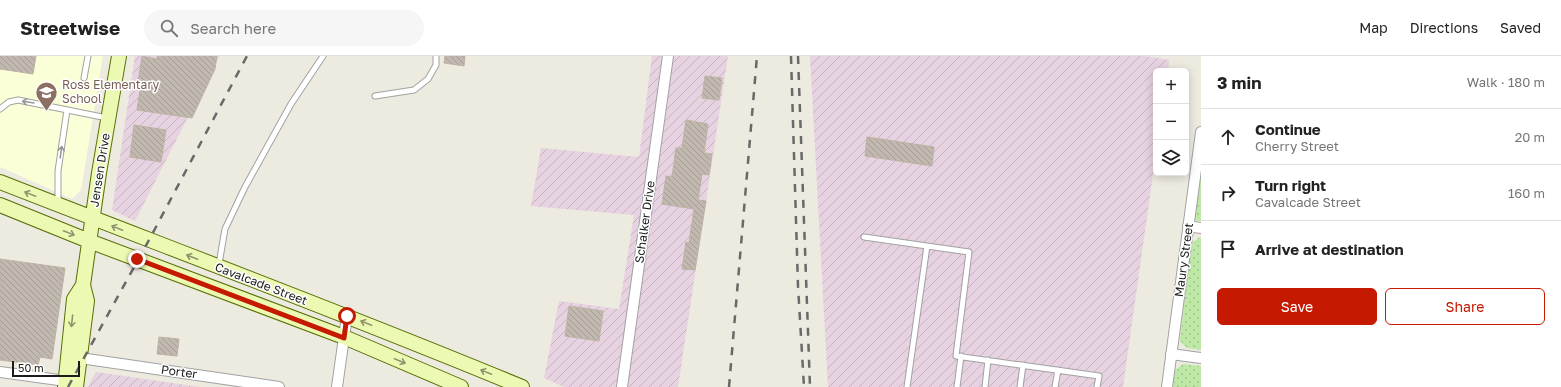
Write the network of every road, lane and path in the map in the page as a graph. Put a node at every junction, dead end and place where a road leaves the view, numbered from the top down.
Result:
1 (88, 56) edge
2 (119, 56) edge
3 (324, 56) edge
4 (436, 56) edge
5 (668, 56) edge
6 (84, 78) dead end
7 (375, 96) dead end
8 (0, 109) edge
9 (67, 110) junction
10 (108, 119) junction
11 (1201, 132) edge
12 (0, 182) edge
13 (0, 205) edge
14 (58, 205) junction
15 (93, 218) junction
16 (1188, 226) junction
17 (1201, 228) edge
18 (864, 237) dead end
19 (89, 241) junction
20 (927, 246) junction
21 (218, 267) junction
22 (83, 285) junction
23 (347, 316) junction
24 (344, 338) junction
25 (1171, 354) junction
26 (962, 356) junction
27 (80, 358) junction
28 (1201, 358) edge
29 (988, 360) junction
30 (1023, 365) junction
31 (1058, 370) junction
32 (0, 372) edge
33 (502, 383) edge
34 (69, 385) edge
35 (279, 387) edge
36 (337, 387) edge
37 (461, 387) edge
38 (522, 387) edge
39 (622, 387) edge
40 (908, 387) edge
41 (957, 387) edge
42 (985, 387) edge
43 (1020, 387) edge
44 (1056, 387) edge
45 (1098, 387) edge
46 (1166, 387) edge

1 - 6 lane
2 - 10 main road, Jensen Drive
3 - 21 lane
4 - 7 lane
5 - 39 street, Schalker Drive
9 -> 8 lane
9 - 10 lane
14 -> 9 lane
10 - 15 main road, Jensen Drive
11 - 16 street, Maury Street
14 -> 12 main road, Cavalcade Street
13 -> 19 main road, Cavalcade Street
14 - 15 main road, Cavalcade Street
15 - 19 main road, Jensen Drive
21 -> 15 main road, Cavalcade Street
16 - 17 street
16 - 25 street, Maury Street
18 - 20 lane
19 - 22 main road, Jensen Drive
19 - 24 main road, Cavalcade Street
20 - 26 lane
20 - 40 lane
21 - 23 main road, Cavalcade Street
22 - 27 main road, Jensen Drive
22 -> 34 main road, Jensen Drive
23 - 24 street
33 -> 23 main road, Cavalcade Street
24 - 36 street
24 -> 37 main road, Cavalcade Street
25 - 28 street
25 - 46 street, Maury Street
26 - 29 lane
26 - 41 lane
27 - 34 main road, Jensen Drive
27 - 35 street, Porter
29 - 30 lane
29 - 42 lane
30 - 31 lane
30 - 43 lane
31 - 44 lane
31 - 45 lane
32 - 34 street
33 - 38 main road, Cavalcade Street

